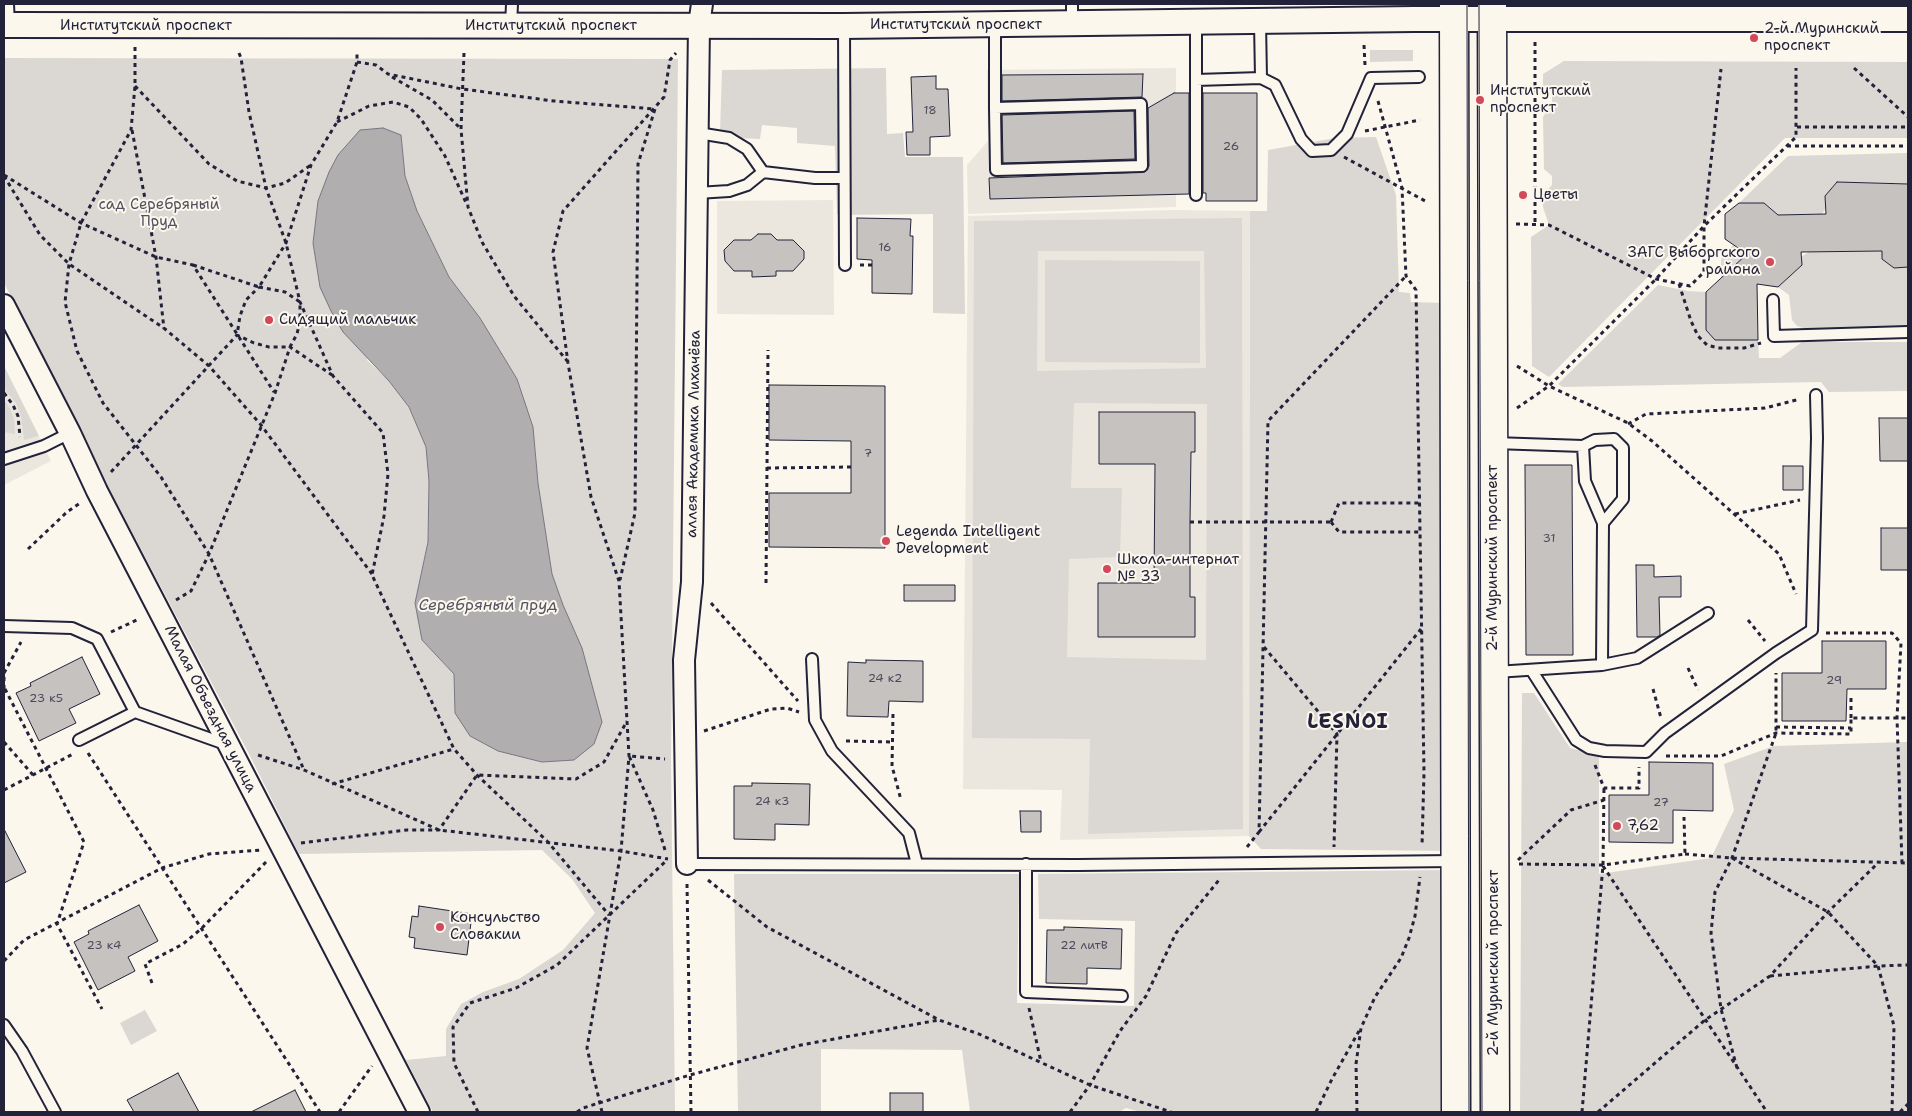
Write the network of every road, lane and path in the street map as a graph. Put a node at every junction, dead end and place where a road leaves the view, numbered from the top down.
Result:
1 (1454, 11) edge
2 (1492, 11) edge
3 (701, 14) edge
4 (1072, 14) edge
5 (511, 15) edge
6 (7, 18) edge
7 (1908, 18) edge
8 (1260, 22) junction
9 (1196, 23) junction
10 (995, 24) junction
11 (844, 26) junction
12 (1535, 42) dead end
13 (1364, 45) dead end
14 (676, 52) dead end
15 (239, 53) dead end
16 (358, 53) dead end
17 (464, 54) dead end
18 (357, 62) junction
19 (1796, 68) dead end
20 (1854, 68) dead end
21 (1722, 69) dead end
22 (388, 74) junction
23 (1419, 77) dead end
24 (1261, 78) junction
25 (1371, 78) junction
26 (1196, 80) junction
27 (462, 89) junction
28 (995, 108) junction
29 (655, 109) junction
30 (1908, 117) edge
31 (1420, 120) dead end
32 (337, 122) junction
33 (1386, 127) junction
34 (1797, 127) junction
35 (1908, 127) edge
36 (461, 129) junction
37 (132, 130) junction
38 (698, 133) junction
39 (1347, 134) junction
40 (1787, 146) junction
41 (1908, 146) edge
42 (1331, 150) junction
43 (311, 165) junction
44 (763, 172) junction
45 (4, 176) edge
46 (844, 178) junction
47 (266, 188) junction
48 (1402, 188) junction
49 (697, 193) junction
50 (1196, 195) dead end
51 (1427, 202) dead end
52 (468, 208) junction
53 (81, 223) junction
54 (1535, 223) junction
55 (1516, 224) dead end
56 (1704, 226) junction
57 (286, 243) junction
58 (156, 256) junction
59 (69, 264) junction
60 (193, 265) junction
61 (845, 265) dead end
62 (872, 265) dead end
63 (865, 266) dead end
64 (1406, 276) junction
65 (1656, 279) junction
66 (1678, 283) junction
67 (259, 287) junction
68 (1773, 300) dead end
69 (300, 302) junction
70 (4, 305) edge
71 (164, 329) junction
72 (1908, 332) edge
73 (237, 335) junction
74 (1774, 336) junction
75 (290, 347) junction
76 (768, 350) dead end
77 (568, 363) junction
78 (208, 366) junction
79 (1517, 366) dead end
80 (334, 376) junction
81 (1549, 386) junction
82 (4, 393) edge
83 (275, 393) junction
84 (1816, 395) joint
85 (1517, 409) dead end
86 (1628, 423) junction
87 (261, 425) junction
88 (70, 433) junction
89 (1614, 439) junction
90 (1493, 443) junction
91 (135, 446) junction
92 (1583, 446) junction
93 (24, 452) junction
94 (4, 459) edge
95 (851, 467) dead end
96 (767, 468) junction
97 (97, 491) junction
98 (1815, 497) junction
99 (1420, 503) junction
100 (1735, 514) junction
101 (1190, 522) dead end
102 (1267, 522) junction
103 (1331, 522) junction
104 (1602, 523) junction
105 (1420, 532) junction
106 (28, 549) dead end
107 (209, 554) junction
108 (372, 575) junction
109 (619, 581) junction
110 (692, 582) junction
111 (766, 583) dead end
112 (1797, 596) dead end
113 (158, 609) junction
114 (1708, 613) dead end
115 (1748, 620) dead end
116 (4, 626) edge
117 (29, 627) junction
118 (1422, 628) junction
119 (1812, 630) junction
120 (97, 639) junction
121 (1263, 646) junction
122 (1776, 653) junction
123 (812, 659) dead end
124 (1602, 665) junction
125 (1688, 668) dead end
126 (1532, 671) junction
127 (1494, 672) junction
128 (4, 673) edge
129 (4, 689) edge
130 (1653, 689) dead end
131 (1851, 694) dead end
132 (1705, 704) junction
133 (135, 712) junction
134 (893, 714) dead end
135 (1851, 718) junction
136 (1897, 718) junction
137 (1908, 718) edge
138 (627, 720) junction
139 (815, 720) junction
140 (1776, 727) junction
141 (1851, 728) junction
142 (1665, 733) junction
143 (1776, 733) junction
144 (1337, 734) junction
145 (685, 737) junction
146 (80, 740) joint
147 (826, 741) junction
148 (4, 742) edge
149 (892, 742) junction
150 (229, 746) junction
151 (1589, 748) junction
152 (454, 749) junction
153 (1643, 752) junction
154 (630, 756) junction
155 (686, 759) junction
156 (304, 770) junction
157 (32, 775) dead end
158 (477, 775) junction
159 (332, 784) junction
160 (1604, 788) junction
161 (1604, 800) junction
162 (1684, 817) dead end
163 (439, 830) junction
164 (1259, 832) junction
165 (909, 833) junction
166 (548, 842) junction
167 (281, 848) junction
168 (621, 851) junction
169 (1685, 854) junction
170 (1732, 858) junction
171 (668, 859) junction
172 (1422, 861) junction
173 (1456, 861) junction
174 (1334, 862) junction
175 (1879, 862) junction
176 (1902, 863) junction
177 (1908, 863) edge
178 (687, 864) junction
179 (917, 864) junction
180 (1026, 864) junction
181 (1232, 864) junction
182 (1603, 865) junction
183 (162, 868) junction
184 (1828, 912) junction
185 (609, 916) junction
186 (57, 924) junction
187 (201, 928) junction
188 (4, 961) edge
189 (1908, 965) edge
190 (1878, 966) junction
191 (1770, 976) junction
192 (152, 983) dead end
193 (1026, 992) junction
194 (1122, 996) dead end
195 (102, 1009) dead end
196 (1721, 1009) junction
197 (939, 1020) junction
198 (1705, 1020) junction
199 (4, 1025) edge
200 (1361, 1028) junction
201 (386, 1048) junction
202 (1041, 1062) junction
203 (1737, 1068) junction
204 (690, 1075) junction
205 (1090, 1085) junction
206 (599, 1103) junction
207 (1908, 1104) edge
208 (55, 1112) edge
209 (320, 1112) edge
210 (338, 1112) edge
211 (419, 1112) edge
212 (478, 1112) edge
213 (577, 1112) edge
214 (602, 1112) edge
215 (691, 1112) edge
216 (1070, 1112) edge
217 (1171, 1112) edge
218 (1316, 1112) edge
219 (1357, 1112) edge
220 (1456, 1112) edge
221 (1495, 1112) edge
222 (1582, 1112) edge
223 (1598, 1112) edge
224 (1767, 1112) edge
225 (1892, 1112) edge
226 (1900, 1112) edge

1 - 2 street, Институтский проспект
1 - 8 street, Институтский проспект
1 - 173 main road
2 - 7 street, Институтский проспект
2 - 90 main road, 2-й Муринский проспект
3 - 5 street, Институтский проспект
3 - 11 street, Институтский проспект
3 - 38 street, аллея Академика Лихачёва
4 - 9 street, Институтский проспект
4 - 10 street, Институтский проспект
5 - 6 street, Институтский проспект
8 - 9 street, Институтский проспект
8 - 24 lane
9 - 26 lane
10 - 11 street, Институтский проспект
10 - 28 lane
11 - 46 lane
12 - 54 path
13 - 25 path
14 - 29 path
15 - 47 path
16 - 18 path
17 - 27 path
18 - 22 path
18 - 32 path
19 - 34 path
20 - 30 path
21 - 56 path
22 - 27 path
22 - 36 path
23 - 25 lane
24 - 26 lane
24 - 42 lane
25 - 33 path
25 - 39 lane
26 - 50 lane
27 - 29 path
27 - 36 path
28 - 28 lane
29 - 77 path
29 - 109 path
31 - 33 path
32 - 43 path
32 - 52 path
33 - 39 path
33 - 48 path
34 - 35 path
34 - 40 path
36 - 52 path
37 - 47 path
37 - 53 path
37 - 58 path
38 - 44 lane
38 - 49 street, аллея Академика Лихачёва
39 - 42 lane
40 - 41 path
40 - 56 path
42 - 48 path
43 - 47 path
43 - 57 path
44 - 46 lane
44 - 49 lane
45 - 53 path
45 - 59 path
46 - 61 lane
47 - 57 path
48 - 51 path
48 - 64 path
49 - 110 street, аллея Академика Лихачёва
52 - 77 path
53 - 58 path
53 - 59 path
54 - 55 path
54 - 65 path
56 - 65 path
56 - 66 path
57 - 67 path
57 - 69 path
58 - 60 path
58 - 71 path
59 - 71 path
59 - 91 path
60 - 67 path
60 - 73 path
62 - 63 path
64 - 99 path
64 - 102 path
65 - 66 path
65 - 81 path
66 - 74 path
67 - 69 path
67 - 73 path
68 - 74 lane
69 - 75 path
69 - 80 path
70 - 88 street, Малая Объездная улица
71 - 78 path
72 - 74 lane
73 - 75 path
73 - 78 path
73 - 83 path
75 - 80 path
75 - 83 path
76 - 96 path
77 - 109 path
78 - 87 path
78 - 91 path
79 - 81 path
80 - 108 path
81 - 85 path
81 - 86 path
82 - 93 path
83 - 87 path
84 - 86 path
84 - 98 lane
86 - 89 path
86 - 100 path
87 - 107 path
87 - 108 path
88 - 93 lane
88 - 97 street, Малая Объездная улица
89 - 92 lane
89 - 104 lane
90 - 92 lane
90 - 127 main road, 2-й Муринский проспект
91 - 97 path
91 - 107 path
92 - 104 lane
93 - 94 lane
95 - 96 path
96 - 111 path
97 - 106 path
97 - 113 street, Малая Объездная улица
98 - 100 path
98 - 119 lane
99 - 103 path
99 - 105 path
100 - 112 path
101 - 102 path
102 - 103 path
102 - 121 path
103 - 105 path
104 - 124 lane
105 - 118 path
107 - 113 path
107 - 156 path
108 - 152 path
109 - 138 path
110 - 139 path
110 - 145 street, аллея Академика Лихачёва
113 - 120 path
113 - 150 street, Малая Объездная улица
114 - 124 lane
115 - 122 path
116 - 117 lane
117 - 120 lane
117 - 128 path
118 - 144 path
118 - 172 path
119 - 122 lane
119 - 136 path
120 - 133 lane
121 - 144 path
121 - 164 path
122 - 132 lane
122 - 140 path
123 - 139 lane
124 - 126 lane
125 - 132 path
126 - 127 lane
126 - 151 lane
127 - 221 main road, 2-й Муринский проспект
128 - 129 path
129 - 186 path
130 - 142 path
131 - 135 path
132 - 142 lane
133 - 146 lane
133 - 150 lane
134 - 149 path
135 - 136 path
135 - 141 path
136 - 137 path
136 - 176 path
138 - 154 path
138 - 158 path
139 - 145 path
139 - 147 lane
140 - 141 path
140 - 143 path
141 - 143 path
142 - 153 lane
143 - 153 path
143 - 170 path
144 - 164 path
144 - 174 path
145 - 155 street, аллея Академика Лихачёва
146 - 183 path
147 - 149 path
147 - 165 lane
148 - 157 path
149 - 165 path
150 - 156 path
150 - 167 street, Малая Объездная улица
151 - 153 lane
151 - 160 path
152 - 158 path
152 - 159 path
153 - 160 path
154 - 155 path
154 - 168 path
154 - 171 path
155 - 178 street, аллея Академика Лихачёва
156 - 159 path
158 - 163 path
158 - 166 path
159 - 163 path
160 - 161 path
161 - 182 path
161 - 182 path
162 - 169 path
163 - 166 path
163 - 167 path
164 - 181 path
165 - 179 lane
166 - 168 path
166 - 185 path
167 - 183 path
167 - 187 path
167 - 201 street, Малая Объездная улица
168 - 171 path
168 - 185 path
169 - 170 path
169 - 182 path
170 - 175 path
170 - 184 path
170 - 196 path
171 - 178 path
171 - 185 path
172 - 173 lane
172 - 174 lane
172 - 200 path
173 - 220 main road
174 - 181 lane
175 - 176 path
175 - 184 path
176 - 177 path
178 - 179 lane
178 - 197 path
178 - 204 path
179 - 180 lane
180 - 181 lane
180 - 193 lane
181 - 205 path
182 - 198 path
182 - 222 path
183 - 186 path
183 - 187 path
184 - 190 path
184 - 191 path
185 - 206 path
185 - 212 path
186 - 188 path
186 - 195 path
187 - 192 path
187 - 209 path
189 - 190 path
190 - 191 path
190 - 225 path
191 - 196 path
193 - 194 lane
193 - 202 path
196 - 198 path
196 - 203 path
197 - 202 path
197 - 204 path
198 - 203 path
198 - 223 path
199 - 208 lane
200 - 218 path
200 - 219 path
201 - 210 path
201 - 211 street, Малая Объездная улица
202 - 205 path
203 - 224 path
204 - 206 path
204 - 215 path
205 - 216 path
205 - 217 path
206 - 213 path
206 - 214 path
207 - 226 path

